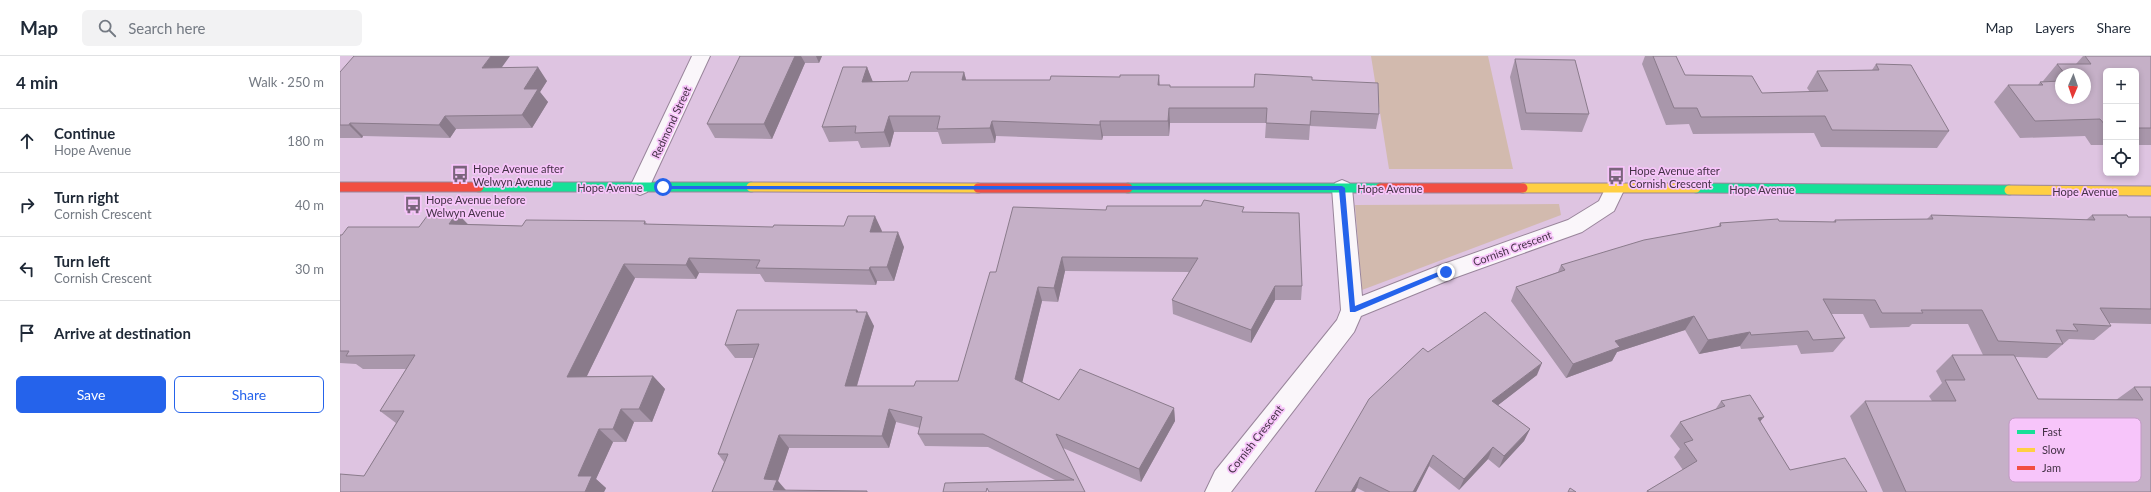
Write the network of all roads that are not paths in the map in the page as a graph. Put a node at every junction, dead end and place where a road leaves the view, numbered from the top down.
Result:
1 (701, 56) edge
2 (340, 187) edge
3 (640, 187) junction
4 (1342, 188) junction
5 (1615, 188) junction
6 (2151, 191) edge
7 (1352, 310) junction
8 (1218, 492) edge

1 - 3 street, Redmond Street
2 - 3 street, Hope Avenue
3 - 4 street, Hope Avenue
4 - 5 street, Hope Avenue
4 - 7 street, Cornish Crescent
5 - 6 street, Hope Avenue
5 - 7 street, Cornish Crescent
7 - 8 street, Cornish Crescent

